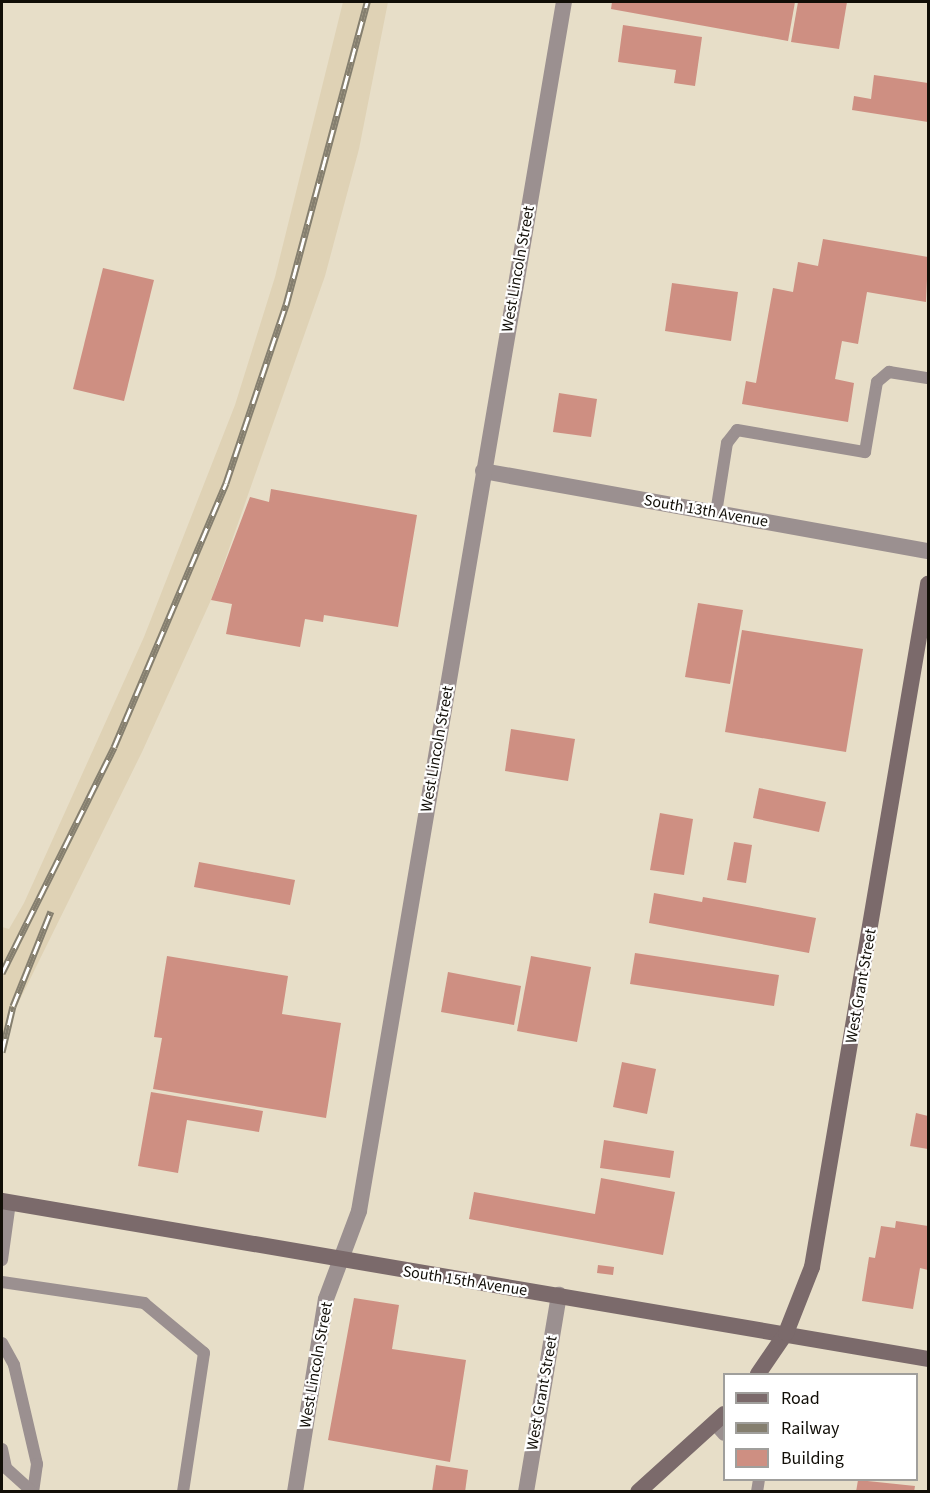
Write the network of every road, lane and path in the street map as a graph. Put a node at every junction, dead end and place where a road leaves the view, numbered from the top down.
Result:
1 (564, 2) edge
2 (928, 378) edge
3 (483, 471) junction
4 (716, 513) junction
5 (928, 551) edge
6 (928, 584) edge
7 (6, 1202) edge
8 (2, 1260) edge
9 (340, 1261) junction
10 (2, 1282) edge
11 (559, 1295) junction
12 (786, 1333) junction
13 (2, 1343) edge
14 (928, 1359) edge
15 (759, 1373) edge
16 (721, 1425) edge
17 (2, 1449) edge
18 (33, 1491) edge
19 (183, 1491) edge
20 (295, 1491) edge
21 (526, 1491) edge
22 (638, 1491) edge

1 - 3 street, West Lincoln Street
2 - 4 lane
3 - 4 street, South 13th Avenue
3 - 9 street, West Lincoln Street
4 - 5 street, South 13th Avenue
6 - 12 main road, West Grant Street
7 - 8 lane
7 - 9 main road, South 15th Avenue
9 - 11 main road, South 15th Avenue
9 - 20 street, West Lincoln Street
10 - 19 lane
11 - 12 main road, South 15th Avenue
11 - 21 street, West Grant Street
12 - 14 main road, South 15th Avenue
12 - 15 main road, West Grant Street
13 - 18 lane
16 - 22 main road
17 - 18 lane

